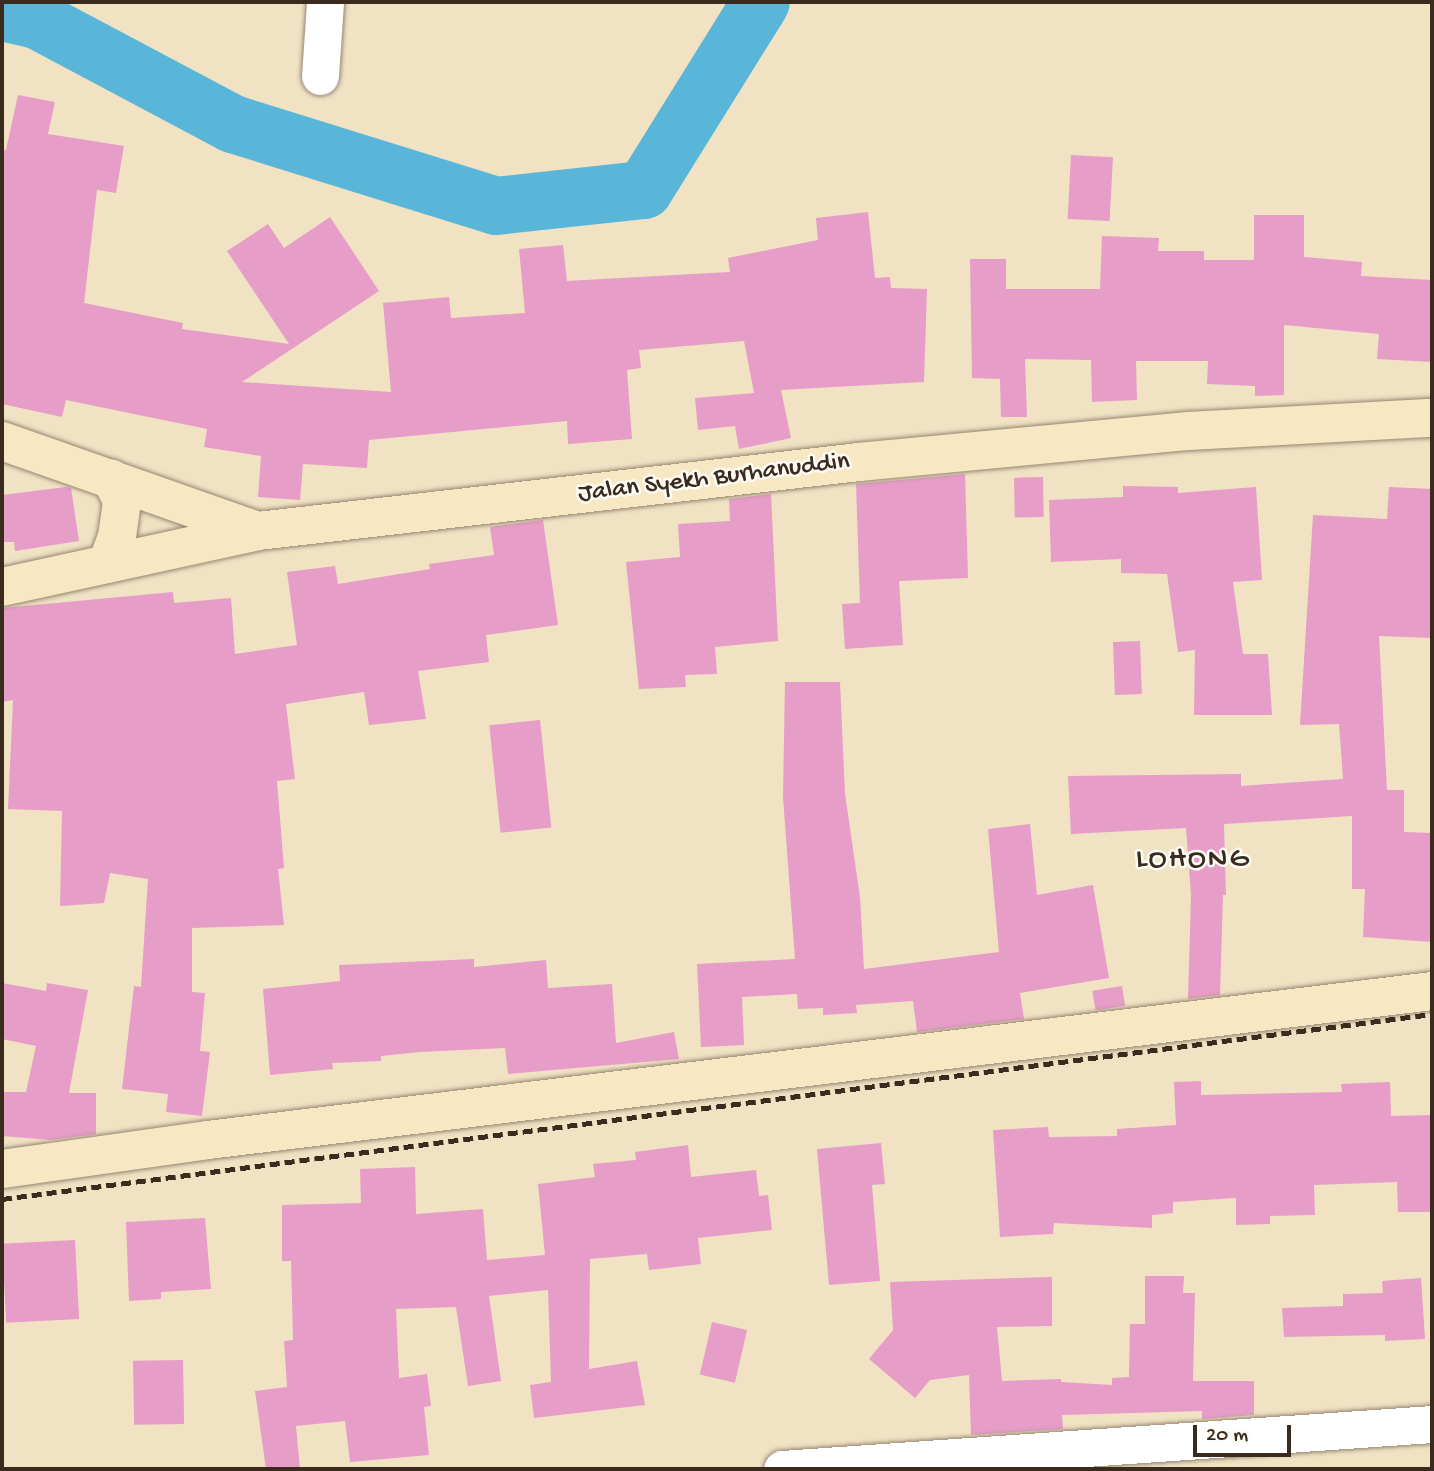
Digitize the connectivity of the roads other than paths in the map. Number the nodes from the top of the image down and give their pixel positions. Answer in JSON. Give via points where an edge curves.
{"nodes":[{"id":1,"x":326,"y":2,"type":"edge"},
{"id":2,"x":320,"y":76,"type":"dead end"},
{"id":3,"x":1432,"y":418,"type":"edge"},
{"id":4,"x":2,"y":440,"type":"edge"},
{"id":5,"x":111,"y":478,"type":"junction"},
{"id":6,"x":258,"y":531,"type":"junction"},
{"id":7,"x":107,"y":564,"type":"junction"},
{"id":8,"x":2,"y":587,"type":"edge"},
{"id":9,"x":1432,"y":991,"type":"edge"},
{"id":10,"x":2,"y":1169,"type":"edge"},
{"id":11,"x":1432,"y":1424,"type":"edge"},
{"id":12,"x":1045,"y":1461,"type":"edge"},
{"id":13,"x":782,"y":1469,"type":"edge"}],
"edges":[{"from":1,"to":2,"type":"street"},
{"from":3,"to":6,"type":"street","name":"Jalan Syekh Burhanuddin","via":[[1189,431],[873,461]]},
{"from":4,"to":5,"type":"street"},
{"from":5,"to":6,"type":"street"},
{"from":5,"to":7,"type":"street","via":[[122,501]]},
{"from":6,"to":7,"type":"street","name":"Jalan Syekh Burhanuddin"},
{"from":7,"to":8,"type":"street","name":"Jalan Syekh Burhanuddin"},
{"from":9,"to":10,"type":"street","via":[[222,1138]]},
{"from":11,"to":12,"type":"street"},
{"from":12,"to":13,"type":"street"}]}
